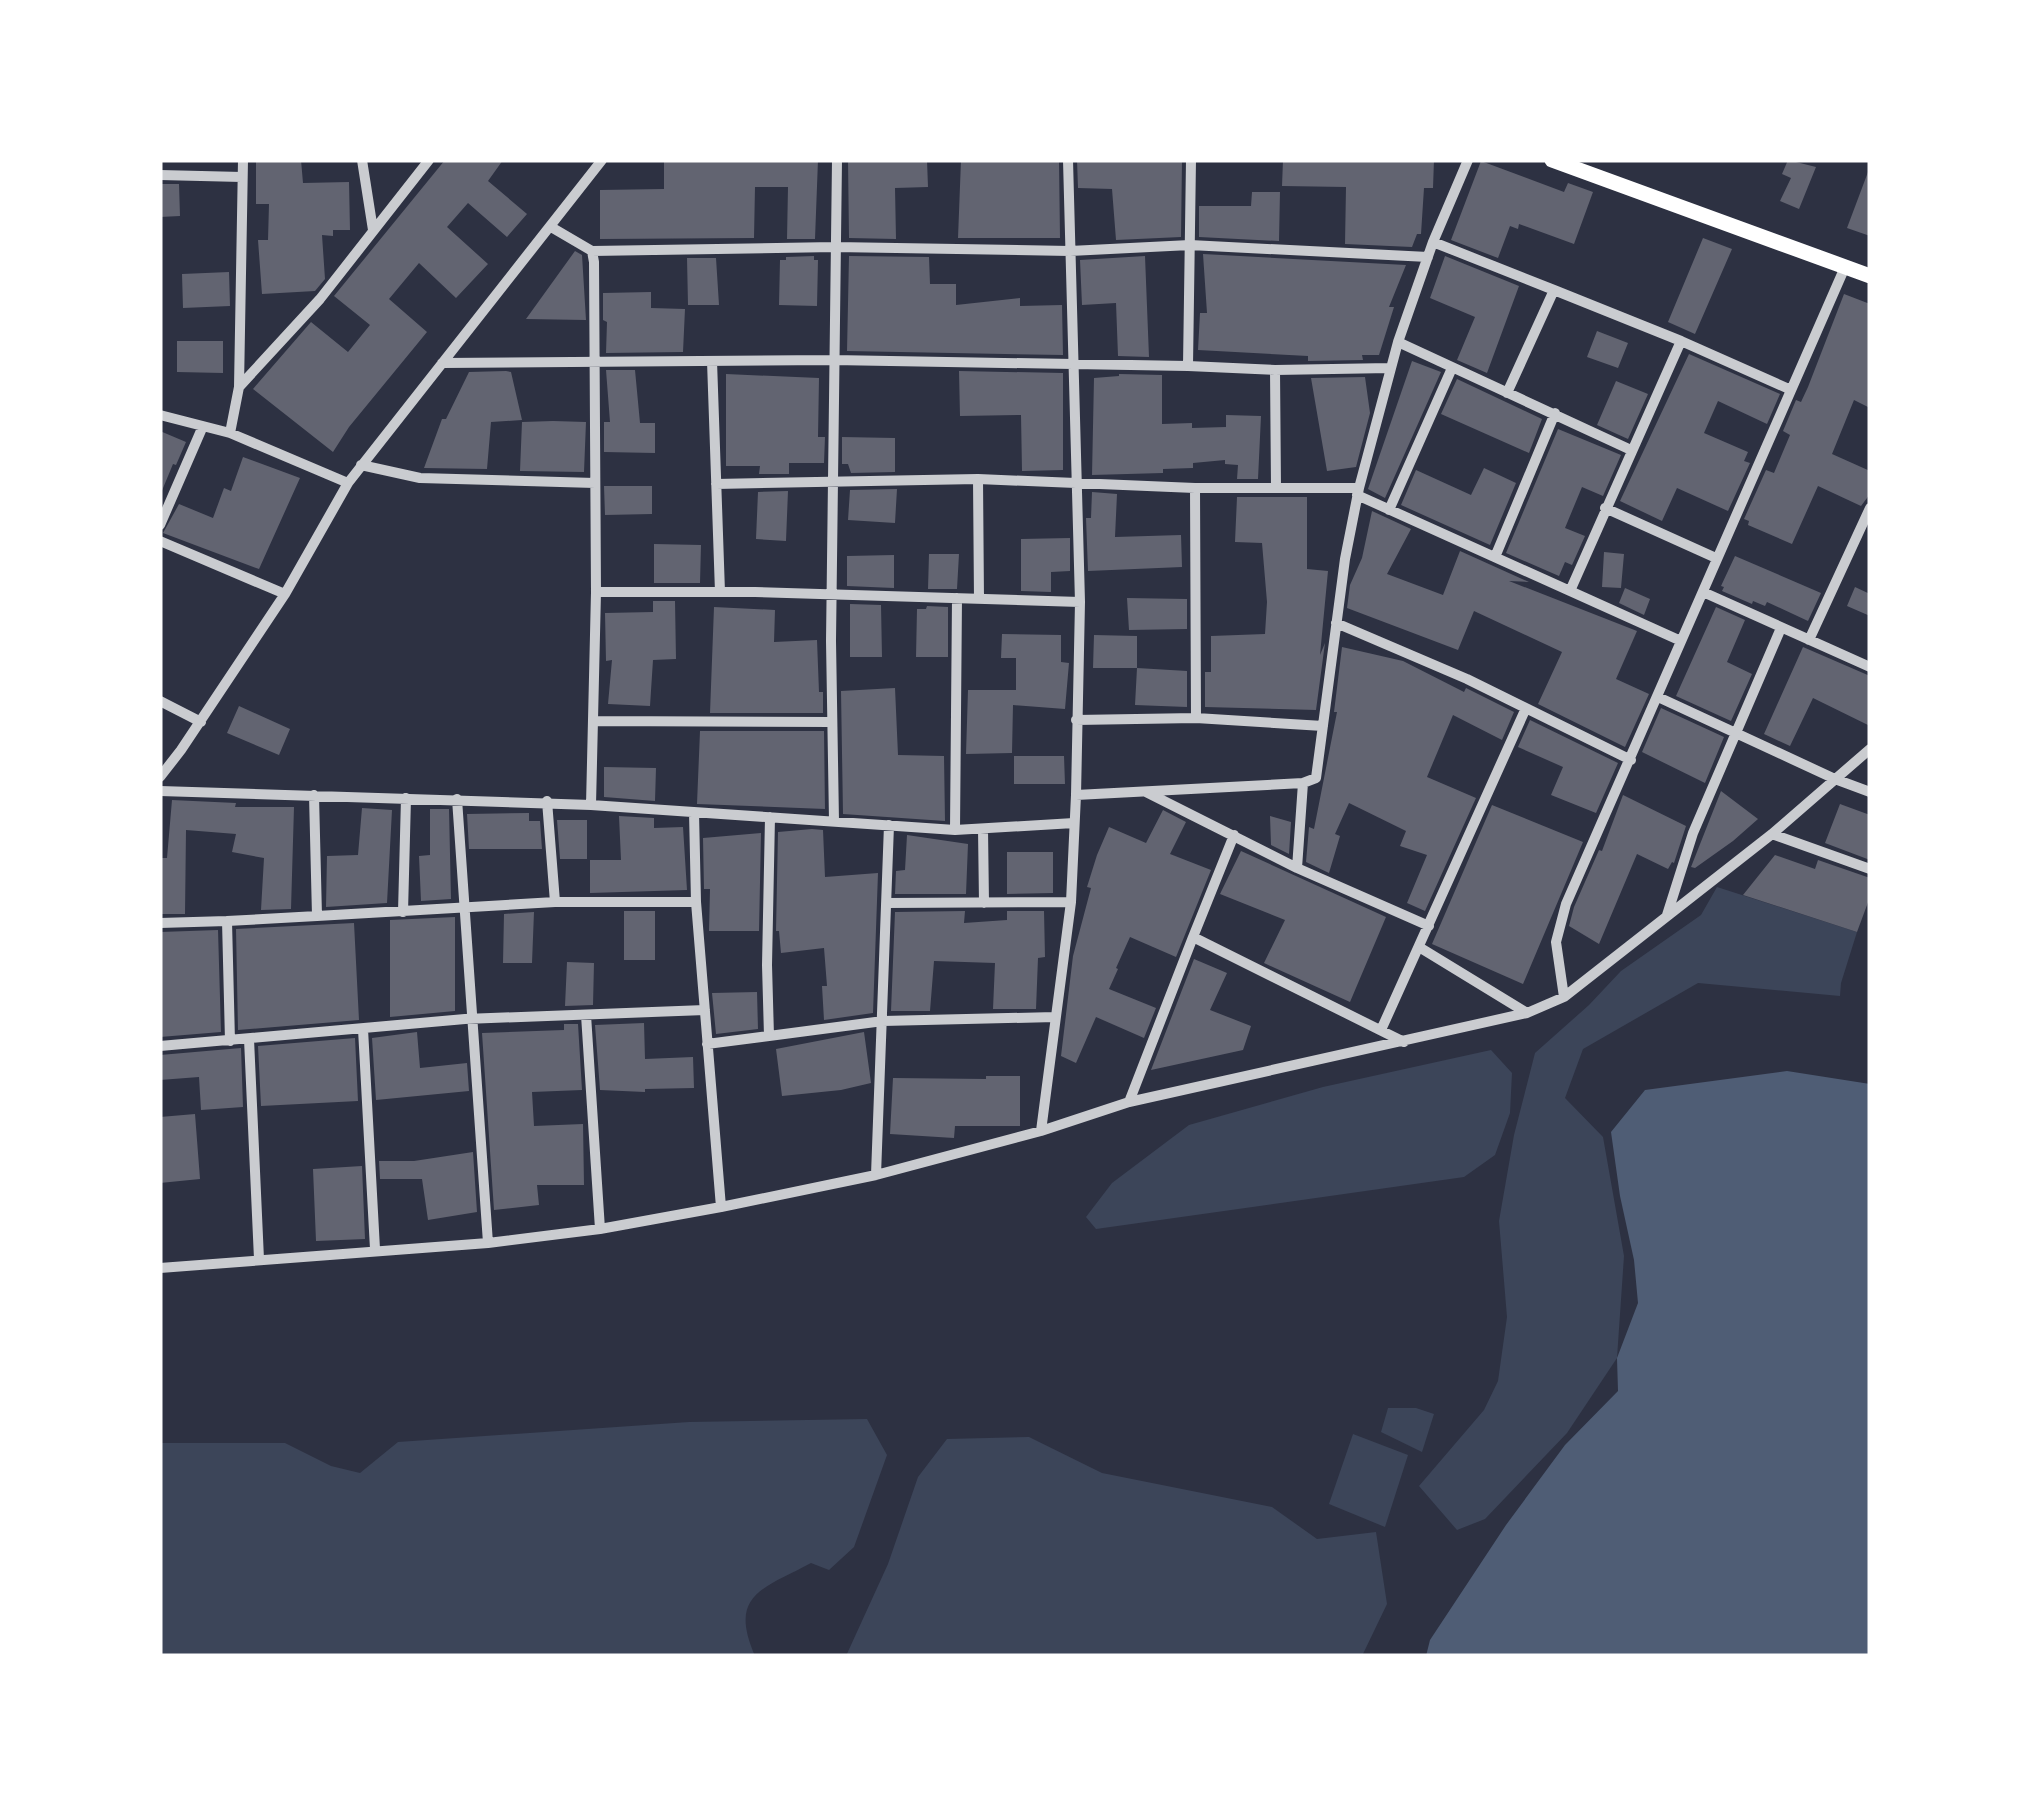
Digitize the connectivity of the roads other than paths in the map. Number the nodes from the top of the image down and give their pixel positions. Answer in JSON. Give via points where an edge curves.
{"nodes":[{"id":1,"x":243,"y":160,"type":"edge"},
{"id":2,"x":362,"y":160,"type":"edge"},
{"id":3,"x":429,"y":160,"type":"edge"},
{"id":4,"x":602,"y":160,"type":"edge"},
{"id":5,"x":837,"y":160,"type":"edge"},
{"id":6,"x":1068,"y":160,"type":"edge"},
{"id":7,"x":1191,"y":160,"type":"edge"},
{"id":8,"x":1468,"y":160,"type":"edge"},
{"id":9,"x":1552,"y":160,"type":"edge"},
{"id":10,"x":160,"y":175,"type":"edge"},
{"id":11,"x":242,"y":176,"type":"junction"},
{"id":12,"x":551,"y":227,"type":"junction"},
{"id":13,"x":374,"y":230,"type":"junction"},
{"id":14,"x":1434,"y":242,"type":"junction"},
{"id":15,"x":1190,"y":245,"type":"junction"},
{"id":16,"x":835,"y":247,"type":"junction"},
{"id":17,"x":592,"y":251,"type":"junction"},
{"id":18,"x":1070,"y":252,"type":"junction"},
{"id":19,"x":1428,"y":257,"type":"junction"},
{"id":20,"x":1845,"y":267,"type":"junction"},
{"id":21,"x":1870,"y":276,"type":"edge"},
{"id":22,"x":1554,"y":290,"type":"junction"},
{"id":23,"x":1398,"y":342,"type":"junction"},
{"id":24,"x":1680,"y":342,"type":"junction"},
{"id":25,"x":834,"y":360,"type":"junction"},
{"id":26,"x":594,"y":361,"type":"junction"},
{"id":27,"x":712,"y":361,"type":"junction"},
{"id":28,"x":1073,"y":362,"type":"junction"},
{"id":29,"x":442,"y":363,"type":"junction"},
{"id":30,"x":1188,"y":366,"type":"junction"},
{"id":31,"x":1390,"y":368,"type":"junction"},
{"id":32,"x":1452,"y":368,"type":"junction"},
{"id":33,"x":1276,"y":370,"type":"junction"},
{"id":34,"x":239,"y":387,"type":"junction"},
{"id":35,"x":1789,"y":390,"type":"junction"},
{"id":36,"x":1508,"y":392,"type":"junction"},
{"id":37,"x":1556,"y":414,"type":"junction"},
{"id":38,"x":160,"y":415,"type":"edge"},
{"id":39,"x":204,"y":426,"type":"junction"},
{"id":40,"x":230,"y":433,"type":"junction"},
{"id":41,"x":1631,"y":450,"type":"junction"},
{"id":42,"x":362,"y":465,"type":"junction"},
{"id":43,"x":978,"y":479,"type":"junction"},
{"id":44,"x":832,"y":480,"type":"junction"},
{"id":45,"x":1076,"y":481,"type":"junction"},
{"id":46,"x":596,"y":482,"type":"junction"},
{"id":47,"x":348,"y":483,"type":"junction"},
{"id":48,"x":716,"y":484,"type":"junction"},
{"id":49,"x":1194,"y":488,"type":"junction"},
{"id":50,"x":1276,"y":488,"type":"junction"},
{"id":51,"x":1358,"y":492,"type":"junction"},
{"id":52,"x":1604,"y":508,"type":"junction"},
{"id":53,"x":1389,"y":510,"type":"junction"},
{"id":54,"x":1868,"y":516,"type":"edge"},
{"id":55,"x":160,"y":525,"type":"edge"},
{"id":56,"x":160,"y":542,"type":"edge"},
{"id":57,"x":1495,"y":557,"type":"junction"},
{"id":58,"x":1716,"y":558,"type":"junction"},
{"id":59,"x":1570,"y":591,"type":"junction"},
{"id":60,"x":596,"y":592,"type":"junction"},
{"id":61,"x":720,"y":592,"type":"junction"},
{"id":62,"x":1703,"y":592,"type":"junction"},
{"id":63,"x":285,"y":594,"type":"junction"},
{"id":64,"x":832,"y":594,"type":"junction"},
{"id":65,"x":957,"y":598,"type":"junction"},
{"id":66,"x":979,"y":599,"type":"junction"},
{"id":67,"x":1080,"y":602,"type":"junction"},
{"id":68,"x":1336,"y":623,"type":"junction"},
{"id":69,"x":1782,"y":628,"type":"junction"},
{"id":70,"x":1810,"y":640,"type":"junction"},
{"id":71,"x":1681,"y":641,"type":"junction"},
{"id":72,"x":1870,"y":667,"type":"edge"},
{"id":73,"x":1658,"y":697,"type":"junction"},
{"id":74,"x":160,"y":701,"type":"edge"},
{"id":75,"x":1526,"y":708,"type":"junction"},
{"id":76,"x":1196,"y":718,"type":"junction"},
{"id":77,"x":594,"y":720,"type":"junction"},
{"id":78,"x":1076,"y":720,"type":"junction"},
{"id":79,"x":200,"y":722,"type":"junction"},
{"id":80,"x":832,"y":722,"type":"junction"},
{"id":81,"x":1323,"y":726,"type":"junction"},
{"id":82,"x":1736,"y":734,"type":"junction"},
{"id":83,"x":1870,"y":748,"type":"edge"},
{"id":84,"x":1631,"y":760,"type":"junction"},
{"id":85,"x":160,"y":777,"type":"edge"},
{"id":86,"x":1835,"y":779,"type":"junction"},
{"id":87,"x":1303,"y":783,"type":"junction"},
{"id":88,"x":160,"y":791,"type":"edge"},
{"id":89,"x":1145,"y":792,"type":"junction"},
{"id":90,"x":1870,"y":792,"type":"edge"},
{"id":91,"x":314,"y":795,"type":"junction"},
{"id":92,"x":1076,"y":796,"type":"junction"},
{"id":93,"x":406,"y":798,"type":"junction"},
{"id":94,"x":457,"y":799,"type":"junction"},
{"id":95,"x":546,"y":801,"type":"junction"},
{"id":96,"x":591,"y":805,"type":"junction"},
{"id":97,"x":694,"y":812,"type":"junction"},
{"id":98,"x":770,"y":817,"type":"junction"},
{"id":99,"x":834,"y":821,"type":"junction"},
{"id":100,"x":1074,"y":823,"type":"junction"},
{"id":101,"x":889,"y":825,"type":"junction"},
{"id":102,"x":982,"y":828,"type":"junction"},
{"id":103,"x":955,"y":830,"type":"junction"},
{"id":104,"x":1772,"y":834,"type":"junction"},
{"id":105,"x":1234,"y":835,"type":"junction"},
{"id":106,"x":1297,"y":868,"type":"junction"},
{"id":107,"x":1870,"y":869,"type":"edge"},
{"id":108,"x":555,"y":902,"type":"junction"},
{"id":109,"x":696,"y":902,"type":"junction"},
{"id":110,"x":1071,"y":902,"type":"junction"},
{"id":111,"x":886,"y":903,"type":"junction"},
{"id":112,"x":984,"y":903,"type":"junction"},
{"id":113,"x":465,"y":909,"type":"junction"},
{"id":114,"x":403,"y":912,"type":"junction"},
{"id":115,"x":316,"y":916,"type":"junction"},
{"id":116,"x":1667,"y":916,"type":"junction"},
{"id":117,"x":228,"y":922,"type":"junction"},
{"id":118,"x":160,"y":923,"type":"edge"},
{"id":119,"x":1429,"y":926,"type":"junction"},
{"id":120,"x":1193,"y":937,"type":"junction"},
{"id":121,"x":1420,"y":947,"type":"junction"},
{"id":122,"x":1564,"y":997,"type":"junction"},
{"id":123,"x":705,"y":1010,"type":"junction"},
{"id":124,"x":1527,"y":1013,"type":"junction"},
{"id":125,"x":586,"y":1015,"type":"junction"},
{"id":126,"x":1055,"y":1016,"type":"junction"},
{"id":127,"x":472,"y":1019,"type":"junction"},
{"id":128,"x":883,"y":1021,"type":"junction"},
{"id":129,"x":363,"y":1029,"type":"junction"},
{"id":130,"x":1381,"y":1030,"type":"junction"},
{"id":131,"x":769,"y":1036,"type":"junction"},
{"id":132,"x":249,"y":1039,"type":"junction"},
{"id":133,"x":230,"y":1041,"type":"junction"},
{"id":134,"x":1404,"y":1042,"type":"junction"},
{"id":135,"x":708,"y":1044,"type":"junction"},
{"id":136,"x":160,"y":1046,"type":"edge"},
{"id":137,"x":1129,"y":1102,"type":"junction"},
{"id":138,"x":1041,"y":1130,"type":"junction"},
{"id":139,"x":876,"y":1174,"type":"junction"},
{"id":140,"x":721,"y":1208,"type":"junction"},
{"id":141,"x":600,"y":1228,"type":"junction"},
{"id":142,"x":488,"y":1242,"type":"junction"},
{"id":143,"x":376,"y":1249,"type":"junction"},
{"id":144,"x":258,"y":1259,"type":"junction"},
{"id":145,"x":160,"y":1268,"type":"edge"}],
"edges":[{"from":1,"to":11,"type":"street"},
{"from":2,"to":13,"type":"street"},
{"from":3,"to":13,"type":"street"},
{"from":4,"to":12,"type":"street"},
{"from":5,"to":16,"type":"street"},
{"from":6,"to":18,"type":"street"},
{"from":7,"to":15,"type":"street"},
{"from":8,"to":14,"type":"street"},
{"from":9,"to":20,"type":"main road"},
{"from":10,"to":11,"type":"street"},
{"from":11,"to":34,"type":"street"},
{"from":12,"to":17,"type":"street"},
{"from":12,"to":29,"type":"street"},
{"from":13,"to":34,"type":"street"},
{"from":14,"to":19,"type":"street"},
{"from":14,"to":22,"type":"street"},
{"from":15,"to":18,"type":"street"},
{"from":15,"to":19,"type":"street"},
{"from":15,"to":30,"type":"street"},
{"from":16,"to":17,"type":"street"},
{"from":16,"to":18,"type":"street"},
{"from":16,"to":25,"type":"street"},
{"from":17,"to":26,"type":"street"},
{"from":18,"to":28,"type":"street"},
{"from":19,"to":23,"type":"street"},
{"from":20,"to":21,"type":"main road"},
{"from":20,"to":35,"type":"street"},
{"from":22,"to":24,"type":"street"},
{"from":22,"to":36,"type":"street"},
{"from":23,"to":31,"type":"street"},
{"from":23,"to":32,"type":"street"},
{"from":24,"to":35,"type":"street"},
{"from":24,"to":41,"type":"street"},
{"from":25,"to":27,"type":"street"},
{"from":25,"to":28,"type":"street"},
{"from":25,"to":44,"type":"street"},
{"from":26,"to":27,"type":"street"},
{"from":26,"to":29,"type":"street"},
{"from":26,"to":46,"type":"street"},
{"from":27,"to":48,"type":"street"},
{"from":28,"to":30,"type":"street"},
{"from":28,"to":45,"type":"street"},
{"from":29,"to":42,"type":"street"},
{"from":30,"to":33,"type":"street"},
{"from":31,"to":33,"type":"street"},
{"from":31,"to":51,"type":"street"},
{"from":32,"to":36,"type":"street"},
{"from":32,"to":53,"type":"street"},
{"from":33,"to":50,"type":"street"},
{"from":34,"to":40,"type":"street"},
{"from":35,"to":58,"type":"street"},
{"from":36,"to":37,"type":"street"},
{"from":37,"to":41,"type":"street"},
{"from":37,"to":57,"type":"street"},
{"from":38,"to":39,"type":"street"},
{"from":39,"to":40,"type":"street"},
{"from":39,"to":55,"type":"street"},
{"from":40,"to":47,"type":"street"},
{"from":41,"to":52,"type":"street"},
{"from":42,"to":46,"type":"street","via":[[420,478]]},
{"from":42,"to":47,"type":"street"},
{"from":43,"to":44,"type":"street"},
{"from":43,"to":45,"type":"street"},
{"from":43,"to":66,"type":"street"},
{"from":44,"to":48,"type":"street"},
{"from":44,"to":64,"type":"street"},
{"from":45,"to":49,"type":"street"},
{"from":45,"to":67,"type":"street"},
{"from":46,"to":60,"type":"street"},
{"from":47,"to":63,"type":"street"},
{"from":48,"to":61,"type":"street"},
{"from":49,"to":50,"type":"street"},
{"from":49,"to":76,"type":"street"},
{"from":50,"to":51,"type":"street"},
{"from":51,"to":53,"type":"street"},
{"from":51,"to":68,"type":"street"},
{"from":52,"to":58,"type":"street"},
{"from":52,"to":59,"type":"street"},
{"from":53,"to":57,"type":"street"},
{"from":54,"to":70,"type":"street"},
{"from":56,"to":63,"type":"street"},
{"from":57,"to":59,"type":"street"},
{"from":58,"to":62,"type":"street"},
{"from":59,"to":71,"type":"street"},
{"from":60,"to":61,"type":"street"},
{"from":60,"to":77,"type":"street"},
{"from":61,"to":64,"type":"street"},
{"from":62,"to":69,"type":"street"},
{"from":62,"to":71,"type":"street"},
{"from":63,"to":79,"type":"street"},
{"from":64,"to":65,"type":"street"},
{"from":64,"to":80,"type":"street"},
{"from":65,"to":66,"type":"street"},
{"from":65,"to":103,"type":"street"},
{"from":66,"to":67,"type":"street"},
{"from":67,"to":78,"type":"street"},
{"from":68,"to":75,"type":"street"},
{"from":68,"to":81,"type":"street"},
{"from":69,"to":70,"type":"street"},
{"from":69,"to":82,"type":"street"},
{"from":70,"to":72,"type":"street"},
{"from":71,"to":73,"type":"street"},
{"from":73,"to":82,"type":"street"},
{"from":73,"to":84,"type":"street"},
{"from":74,"to":79,"type":"street"},
{"from":75,"to":84,"type":"street"},
{"from":75,"to":119,"type":"street"},
{"from":76,"to":78,"type":"street"},
{"from":76,"to":81,"type":"street"},
{"from":77,"to":80,"type":"street"},
{"from":77,"to":96,"type":"street"},
{"from":78,"to":92,"type":"street"},
{"from":79,"to":85,"type":"street"},
{"from":80,"to":99,"type":"street"},
{"from":81,"to":87,"type":"street","via":[[1319,772],[1314,782]]},
{"from":82,"to":86,"type":"street"},
{"from":82,"to":116,"type":"street","via":[[1692,834]]},
{"from":83,"to":86,"type":"street"},
{"from":84,"to":122,"type":"street","via":[[1559,925],[1556,958]]},
{"from":86,"to":90,"type":"street"},
{"from":86,"to":104,"type":"street"},
{"from":87,"to":89,"type":"street"},
{"from":87,"to":106,"type":"street"},
{"from":88,"to":91,"type":"street"},
{"from":89,"to":92,"type":"street"},
{"from":89,"to":105,"type":"street"},
{"from":91,"to":93,"type":"street"},
{"from":91,"to":115,"type":"street"},
{"from":92,"to":100,"type":"street"},
{"from":93,"to":94,"type":"street"},
{"from":93,"to":114,"type":"street"},
{"from":94,"to":95,"type":"street"},
{"from":94,"to":113,"type":"street"},
{"from":95,"to":96,"type":"street"},
{"from":95,"to":108,"type":"street"},
{"from":96,"to":97,"type":"street"},
{"from":97,"to":98,"type":"street"},
{"from":97,"to":109,"type":"street"},
{"from":98,"to":99,"type":"street"},
{"from":98,"to":131,"type":"street"},
{"from":99,"to":101,"type":"street"},
{"from":100,"to":102,"type":"street"},
{"from":100,"to":110,"type":"street"},
{"from":101,"to":103,"type":"street"},
{"from":101,"to":111,"type":"street"},
{"from":102,"to":103,"type":"street"},
{"from":102,"to":112,"type":"street"},
{"from":104,"to":107,"type":"street"},
{"from":104,"to":116,"type":"street"},
{"from":105,"to":106,"type":"street"},
{"from":105,"to":120,"type":"street"},
{"from":106,"to":119,"type":"street"},
{"from":108,"to":109,"type":"street"},
{"from":108,"to":113,"type":"street"},
{"from":109,"to":123,"type":"street"},
{"from":110,"to":112,"type":"street"},
{"from":110,"to":126,"type":"street"},
{"from":111,"to":112,"type":"street"},
{"from":111,"to":128,"type":"street"},
{"from":113,"to":114,"type":"street"},
{"from":113,"to":127,"type":"street"},
{"from":114,"to":115,"type":"street"},
{"from":115,"to":117,"type":"street"},
{"from":116,"to":122,"type":"street"},
{"from":117,"to":118,"type":"street"},
{"from":117,"to":133,"type":"street"},
{"from":119,"to":121,"type":"street"},
{"from":120,"to":130,"type":"street"},
{"from":120,"to":137,"type":"street"},
{"from":121,"to":124,"type":"street"},
{"from":121,"to":130,"type":"street"},
{"from":122,"to":124,"type":"street"},
{"from":123,"to":125,"type":"street"},
{"from":123,"to":135,"type":"street"},
{"from":124,"to":134,"type":"street"},
{"from":125,"to":127,"type":"street"},
{"from":125,"to":141,"type":"street"},
{"from":126,"to":128,"type":"street"},
{"from":126,"to":138,"type":"street"},
{"from":127,"to":129,"type":"street"},
{"from":127,"to":142,"type":"street"},
{"from":128,"to":131,"type":"street"},
{"from":128,"to":139,"type":"street"},
{"from":129,"to":132,"type":"street"},
{"from":129,"to":143,"type":"street"},
{"from":130,"to":134,"type":"street"},
{"from":131,"to":135,"type":"street"},
{"from":132,"to":133,"type":"street"},
{"from":132,"to":144,"type":"street"},
{"from":133,"to":136,"type":"street"},
{"from":134,"to":137,"type":"street"},
{"from":135,"to":140,"type":"street"},
{"from":137,"to":138,"type":"street"},
{"from":138,"to":139,"type":"street"},
{"from":139,"to":140,"type":"street"},
{"from":140,"to":141,"type":"street"},
{"from":141,"to":142,"type":"street"},
{"from":142,"to":143,"type":"street"},
{"from":143,"to":144,"type":"street"},
{"from":144,"to":145,"type":"street"}]}
